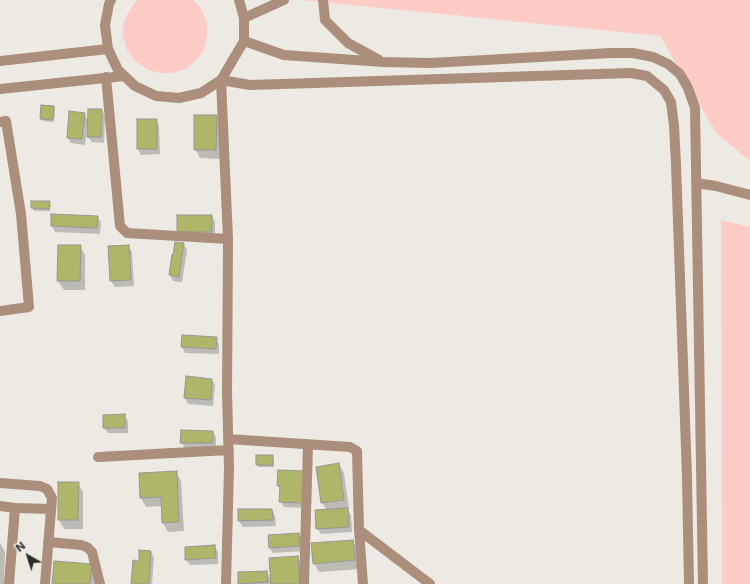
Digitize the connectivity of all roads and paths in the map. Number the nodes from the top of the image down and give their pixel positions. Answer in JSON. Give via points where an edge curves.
{"nodes":[{"id":1,"x":111,"y":0,"type":"edge"},
{"id":2,"x":239,"y":0,"type":"edge"},
{"id":3,"x":284,"y":0,"type":"edge"},
{"id":4,"x":323,"y":0,"type":"edge"},
{"id":5,"x":244,"y":18,"type":"junction"},
{"id":6,"x":244,"y":41,"type":"junction"},
{"id":7,"x":108,"y":49,"type":"junction"},
{"id":8,"x":0,"y":61,"type":"edge"},
{"id":9,"x":383,"y":62,"type":"junction"},
{"id":10,"x":124,"y":76,"type":"junction"},
{"id":11,"x":106,"y":77,"type":"junction"},
{"id":12,"x":221,"y":80,"type":"junction"},
{"id":13,"x":0,"y":89,"type":"edge"},
{"id":14,"x":0,"y":122,"type":"edge"},
{"id":15,"x":696,"y":183,"type":"junction"},
{"id":16,"x":750,"y":195,"type":"edge"},
{"id":17,"x":228,"y":239,"type":"junction"},
{"id":18,"x":0,"y":311,"type":"edge"},
{"id":19,"x":228,"y":439,"type":"junction"},
{"id":20,"x":308,"y":444,"type":"junction"},
{"id":21,"x":229,"y":450,"type":"junction"},
{"id":22,"x":98,"y":457,"type":"dead end"},
{"id":23,"x":0,"y":483,"type":"edge"},
{"id":24,"x":0,"y":506,"type":"edge"},
{"id":25,"x":16,"y":508,"type":"junction"},
{"id":26,"x":51,"y":509,"type":"junction"},
{"id":27,"x":359,"y":530,"type":"junction"},
{"id":28,"x":48,"y":542,"type":"junction"},
{"id":29,"x":9,"y":584,"type":"edge"},
{"id":30,"x":44,"y":584,"type":"edge"},
{"id":31,"x":100,"y":584,"type":"edge"},
{"id":32,"x":226,"y":584,"type":"edge"},
{"id":33,"x":304,"y":584,"type":"edge"},
{"id":34,"x":363,"y":584,"type":"edge"},
{"id":35,"x":430,"y":584,"type":"edge"},
{"id":36,"x":689,"y":584,"type":"edge"},
{"id":37,"x":703,"y":584,"type":"edge"}],
"edges":[{"from":1,"to":7,"type":"street","via":[[105,25]]},
{"from":2,"to":5,"type":"street"},
{"from":3,"to":5,"type":"street"},
{"from":4,"to":9,"type":"street","via":[[325,20],[348,43]]},
{"from":5,"to":6,"type":"street"},
{"from":6,"to":9,"type":"street","via":[[284,55]]},
{"from":6,"to":12,"type":"street"},
{"from":7,"to":8,"type":"street"},
{"from":7,"to":10,"type":"street","via":[[118,70]]},
{"from":9,"to":15,"type":"street","via":[[431,63],[611,53],[653,57],[668,64],[680,74],[693,101]]},
{"from":10,"to":11,"type":"street"},
{"from":10,"to":12,"type":"street","via":[[135,86],[156,96],[179,98],[201,93]]},
{"from":11,"to":13,"type":"street"},
{"from":11,"to":17,"type":"street","via":[[120,226],[127,233]]},
{"from":12,"to":17,"type":"street"},
{"from":12,"to":36,"type":"street","via":[[250,85],[631,73],[647,76],[664,90],[671,102],[676,164]]},
{"from":14,"to":18,"type":"street","via":[[6,121],[21,214],[29,307]]},
{"from":15,"to":16,"type":"street"},
{"from":15,"to":37,"type":"street"},
{"from":17,"to":19,"type":"street"},
{"from":19,"to":20,"type":"street"},
{"from":19,"to":21,"type":"street"},
{"from":20,"to":27,"type":"street","via":[[350,447],[357,451]]},
{"from":20,"to":33,"type":"street"},
{"from":21,"to":22,"type":"street"},
{"from":21,"to":32,"type":"street"},
{"from":23,"to":26,"type":"street","via":[[40,486],[47,489],[52,498]]},
{"from":24,"to":25,"type":"street"},
{"from":25,"to":26,"type":"street"},
{"from":25,"to":29,"type":"street"},
{"from":26,"to":28,"type":"street"},
{"from":27,"to":34,"type":"street"},
{"from":27,"to":35,"type":"street"},
{"from":28,"to":30,"type":"street"},
{"from":28,"to":31,"type":"street","via":[[87,547],[92,552]]}]}
